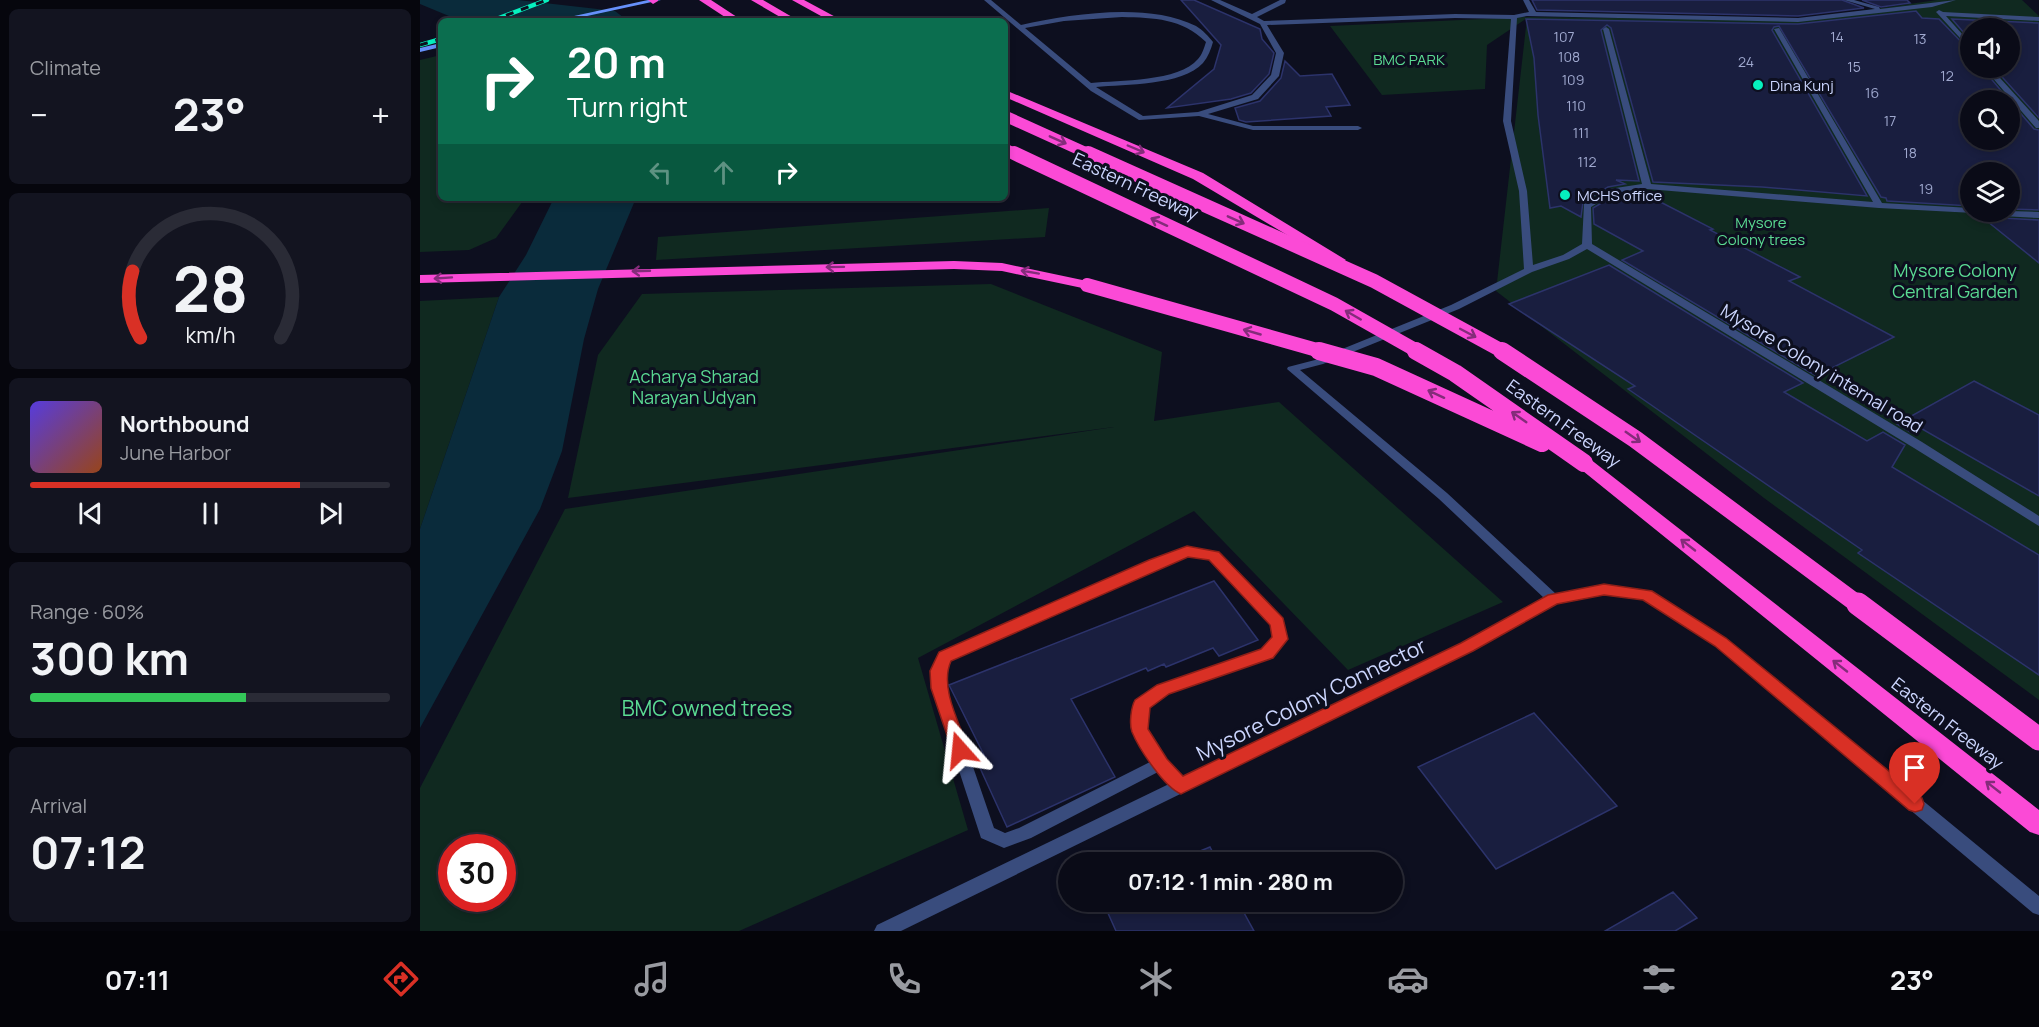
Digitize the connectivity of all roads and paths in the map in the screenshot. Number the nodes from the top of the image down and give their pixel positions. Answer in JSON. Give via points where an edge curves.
{"nodes":[{"id":1,"x":655,"y":0,"type":"edge"},
{"id":2,"x":704,"y":0,"type":"edge"},
{"id":3,"x":756,"y":0,"type":"edge"},
{"id":4,"x":797,"y":0,"type":"edge"},
{"id":5,"x":987,"y":0,"type":"edge"},
{"id":6,"x":1214,"y":0,"type":"edge"},
{"id":7,"x":1283,"y":0,"type":"edge"},
{"id":8,"x":1527,"y":0,"type":"edge"},
{"id":9,"x":1847,"y":0,"type":"edge"},
{"id":10,"x":1953,"y":0,"type":"edge"},
{"id":11,"x":1932,"y":5,"type":"junction"},
{"id":12,"x":1885,"y":10,"type":"junction"},
{"id":13,"x":1941,"y":14,"type":"junction"},
{"id":14,"x":1534,"y":15,"type":"junction"},
{"id":15,"x":1251,"y":17,"type":"junction"},
{"id":16,"x":1514,"y":17,"type":"junction"},
{"id":17,"x":568,"y":18,"type":"edge"},
{"id":18,"x":733,"y":18,"type":"edge"},
{"id":19,"x":789,"y":18,"type":"edge"},
{"id":20,"x":832,"y":18,"type":"edge"},
{"id":21,"x":2039,"y":19,"type":"edge"},
{"id":22,"x":1263,"y":23,"type":"junction"},
{"id":23,"x":1019,"y":27,"type":"junction"},
{"id":24,"x":1606,"y":29,"type":"dead end"},
{"id":25,"x":1777,"y":29,"type":"dead end"},
{"id":26,"x":1960,"y":36,"type":"edge"},
{"id":27,"x":438,"y":46,"type":"edge"},
{"id":28,"x":420,"y":50,"type":"edge"},
{"id":29,"x":1997,"y":78,"type":"edge"},
{"id":30,"x":1089,"y":85,"type":"junction"},
{"id":31,"x":1008,"y":94,"type":"edge"},
{"id":32,"x":1199,"y":114,"type":"junction"},
{"id":33,"x":1008,"y":117,"type":"edge"},
{"id":34,"x":2039,"y":126,"type":"edge"},
{"id":35,"x":1358,"y":128,"type":"dead end"},
{"id":36,"x":1008,"y":150,"type":"edge"},
{"id":37,"x":1647,"y":186,"type":"junction"},
{"id":38,"x":1879,"y":205,"type":"junction"},
{"id":39,"x":1960,"y":210,"type":"edge"},
{"id":40,"x":2020,"y":214,"type":"edge"},
{"id":41,"x":2039,"y":215,"type":"edge"},
{"id":42,"x":1587,"y":245,"type":"junction"},
{"id":43,"x":1528,"y":270,"type":"junction"},
{"id":44,"x":420,"y":279,"type":"edge"},
{"id":45,"x":1374,"y":282,"type":"junction"},
{"id":46,"x":1584,"y":463,"type":"junction"},
{"id":47,"x":2039,"y":522,"type":"edge"},
{"id":48,"x":1553,"y":599,"type":"junction"},
{"id":49,"x":2039,"y":739,"type":"edge"},
{"id":50,"x":1160,"y":764,"type":"junction"},
{"id":51,"x":1181,"y":786,"type":"junction"},
{"id":52,"x":2039,"y":824,"type":"edge"},
{"id":53,"x":2039,"y":907,"type":"edge"},
{"id":54,"x":883,"y":931,"type":"edge"}],
"edges":[{"from":1,"to":17,"type":"main road"},
{"from":2,"to":18,"type":"highway"},
{"from":3,"to":19,"type":"highway"},
{"from":4,"to":20,"type":"highway"},
{"from":5,"to":23,"type":"street"},
{"from":6,"to":15,"type":"street"},
{"from":7,"to":15,"type":"street"},
{"from":8,"to":14,"type":"street"},
{"from":9,"to":12,"type":"street"},
{"from":10,"to":11,"type":"street"},
{"from":11,"to":12,"type":"street"},
{"from":11,"to":13,"type":"street"},
{"from":12,"to":14,"type":"street","via":[[1798,20]]},
{"from":13,"to":21,"type":"street"},
{"from":13,"to":26,"type":"street"},
{"from":14,"to":16,"type":"street"},
{"from":15,"to":22,"type":"street"},
{"from":16,"to":22,"type":"street"},
{"from":16,"to":43,"type":"street","via":[[1507,121],[1523,191]]},
{"from":22,"to":32,"type":"street","via":[[1280,53],[1275,76],[1255,97]]},
{"from":23,"to":30,"type":"street"},
{"from":23,"to":30,"type":"street","via":[[1088,12],[1153,12],[1193,25],[1210,42],[1207,53],[1190,70]]},
{"from":24,"to":37,"type":"street"},
{"from":25,"to":38,"type":"street"},
{"from":27,"to":28,"type":"main road"},
{"from":29,"to":34,"type":"street"},
{"from":30,"to":32,"type":"street","via":[[1142,118]]},
{"from":31,"to":45,"type":"highway","one_way":true,"bridge":true,"via":[[1198,176]]},
{"from":32,"to":35,"type":"street","via":[[1253,128]]},
{"from":33,"to":45,"type":"highway","name":"Eastern Freeway","one_way":true,"bridge":true},
{"from":46,"to":36,"type":"highway","name":"Eastern Freeway","one_way":true,"bridge":true,"via":[[1455,373],[1334,304]]},
{"from":37,"to":38,"type":"street"},
{"from":37,"to":42,"type":"street","via":[[1612,191],[1587,206]]},
{"from":38,"to":39,"type":"street"},
{"from":40,"to":41,"type":"street"},
{"from":42,"to":43,"type":"street"},
{"from":42,"to":47,"type":"street","name":"Mysore Colony internal road"},
{"from":43,"to":48,"type":"street","via":[[1455,307],[1319,362],[1292,369],[1443,496]]},
{"from":46,"to":44,"type":"highway","one_way":true,"bridge":true,"via":[[1376,367],[1087,285],[1002,267],[700,270]]},
{"from":45,"to":49,"type":"highway","name":"Eastern Freeway","one_way":true,"bridge":true,"via":[[1499,349],[1635,438]]},
{"from":52,"to":46,"type":"highway","name":"Eastern Freeway","one_way":true},
{"from":48,"to":51,"type":"street","name":"Mysore Colony Connector","via":[[1467,647]]},
{"from":48,"to":53,"type":"street","name":"Mysore Colony Connector","via":[[1604,589],[1647,595],[1720,642]]},
{"from":50,"to":50,"type":"street","via":[[1139,729],[1141,704],[1163,689],[1267,653],[1280,639],[1277,622],[1214,556],[1187,551],[1154,563],[945,657],[939,671],[939,688],[987,833],[1004,841],[1025,833]]},
{"from":50,"to":51,"type":"street"},
{"from":51,"to":54,"type":"street","name":"Mysore Colony Connector"}]}
